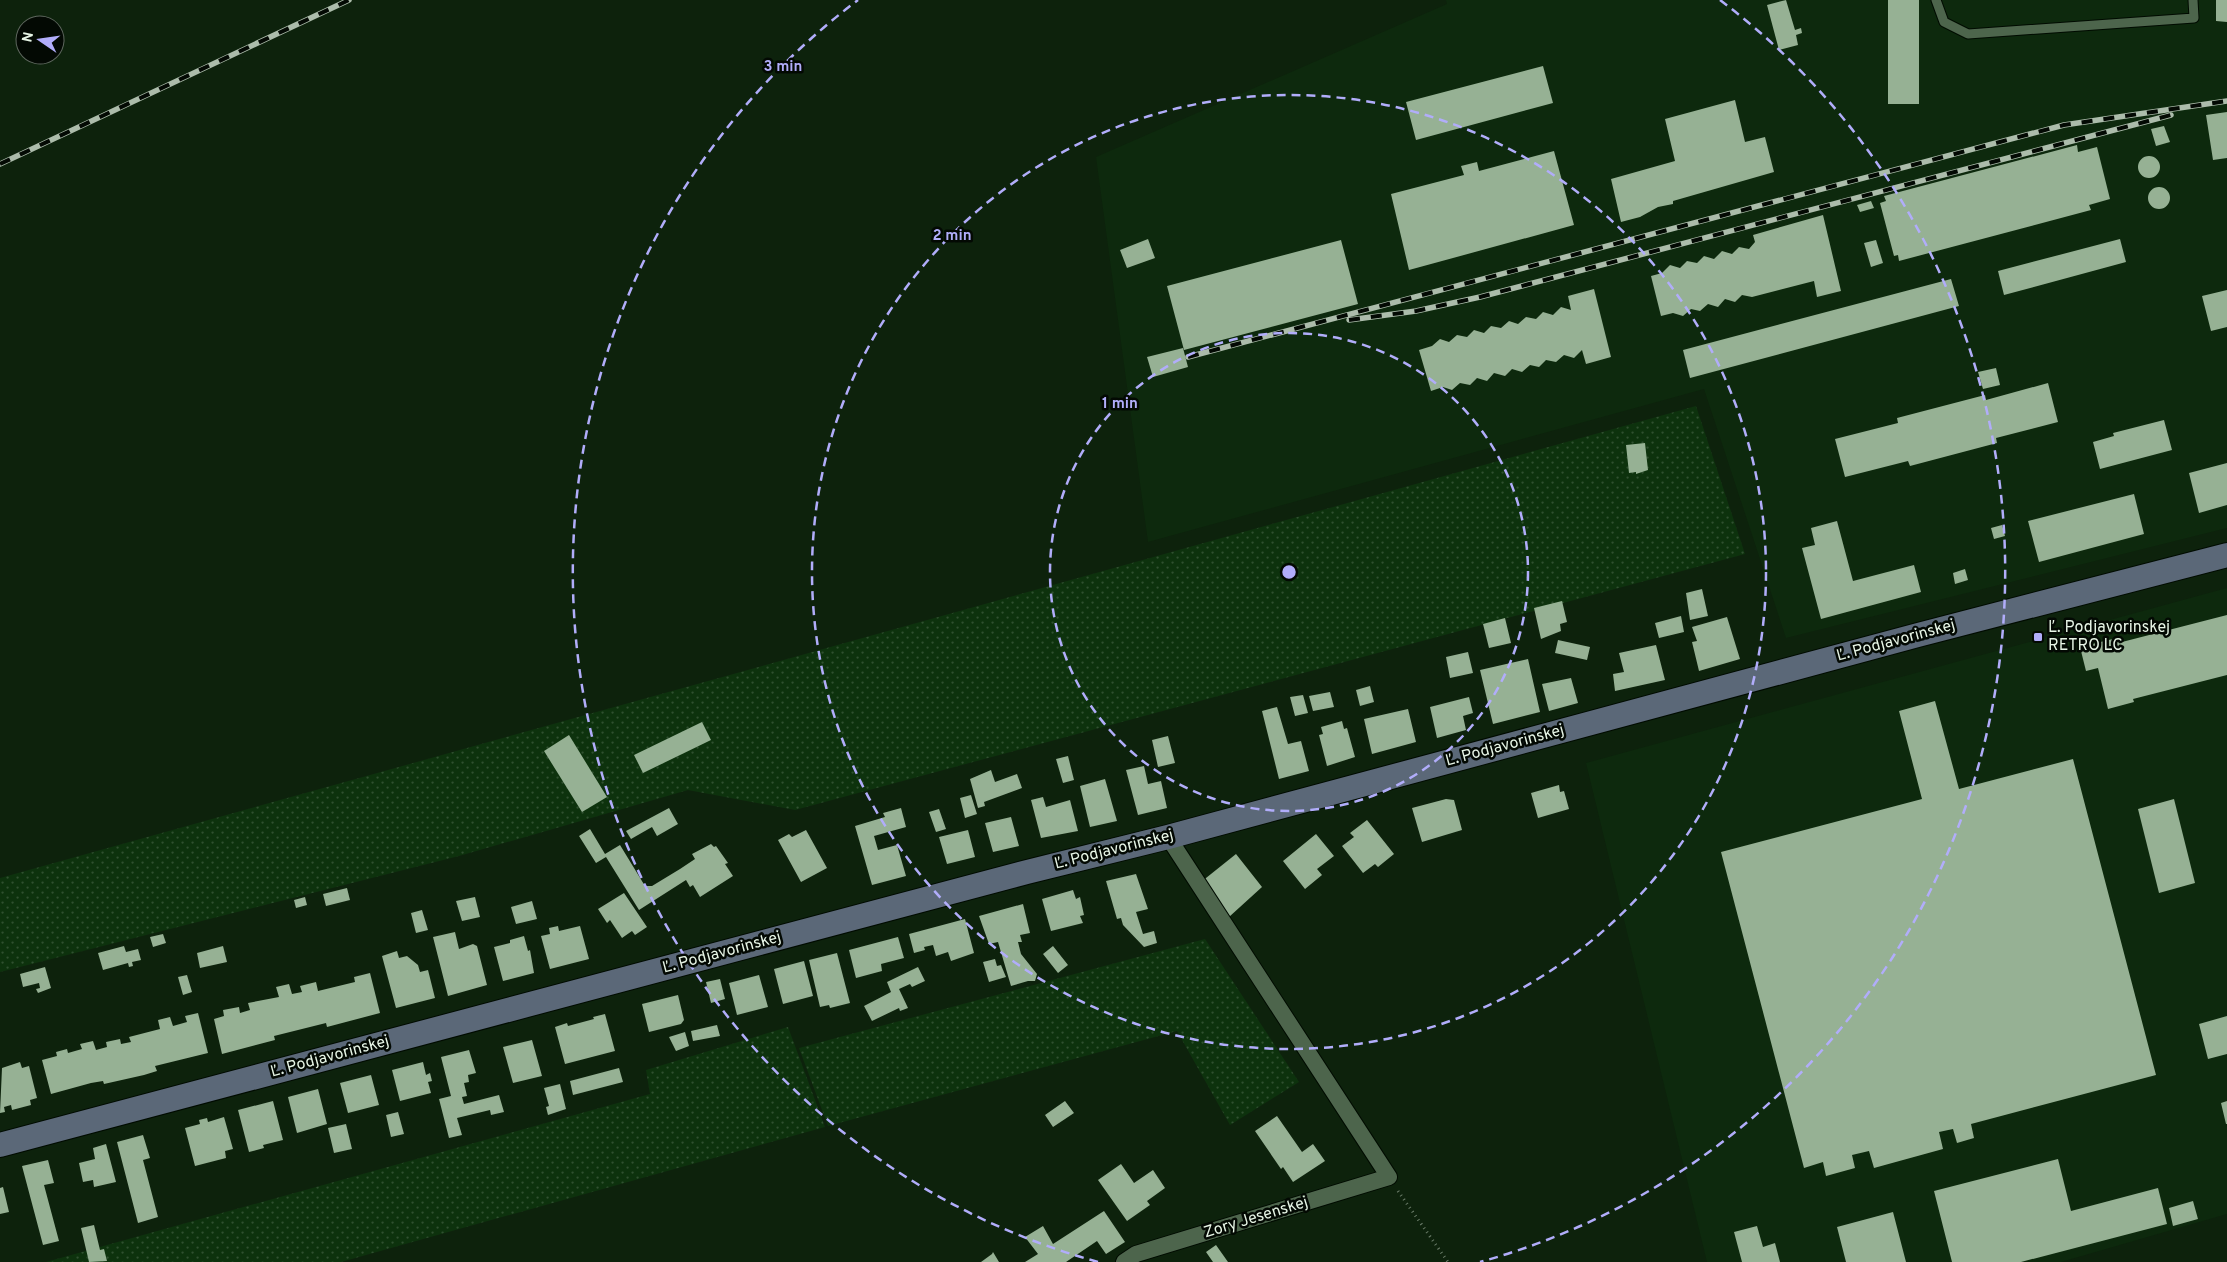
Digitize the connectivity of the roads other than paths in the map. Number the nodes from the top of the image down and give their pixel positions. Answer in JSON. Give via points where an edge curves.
{"nodes":[{"id":1,"x":1936,"y":0,"type":"edge"},
{"id":2,"x":2193,"y":0,"type":"edge"},
{"id":3,"x":2227,"y":555,"type":"edge"},
{"id":4,"x":1168,"y":837,"type":"junction"},
{"id":5,"x":0,"y":1145,"type":"edge"},
{"id":6,"x":1124,"y":1262,"type":"edge"}],
"edges":[{"from":1,"to":2,"type":"lane","via":[[1944,22],[1968,34],[2194,18]]},
{"from":3,"to":4,"type":"street","name":"Ľ. Podjavorinskej","via":[[1765,675]]},
{"from":4,"to":5,"type":"street","name":"Ľ. Podjavorinskej"},
{"from":4,"to":6,"type":"street","name":"Zory Jesenskej","via":[[1389,1177],[1136,1254]]}]}
